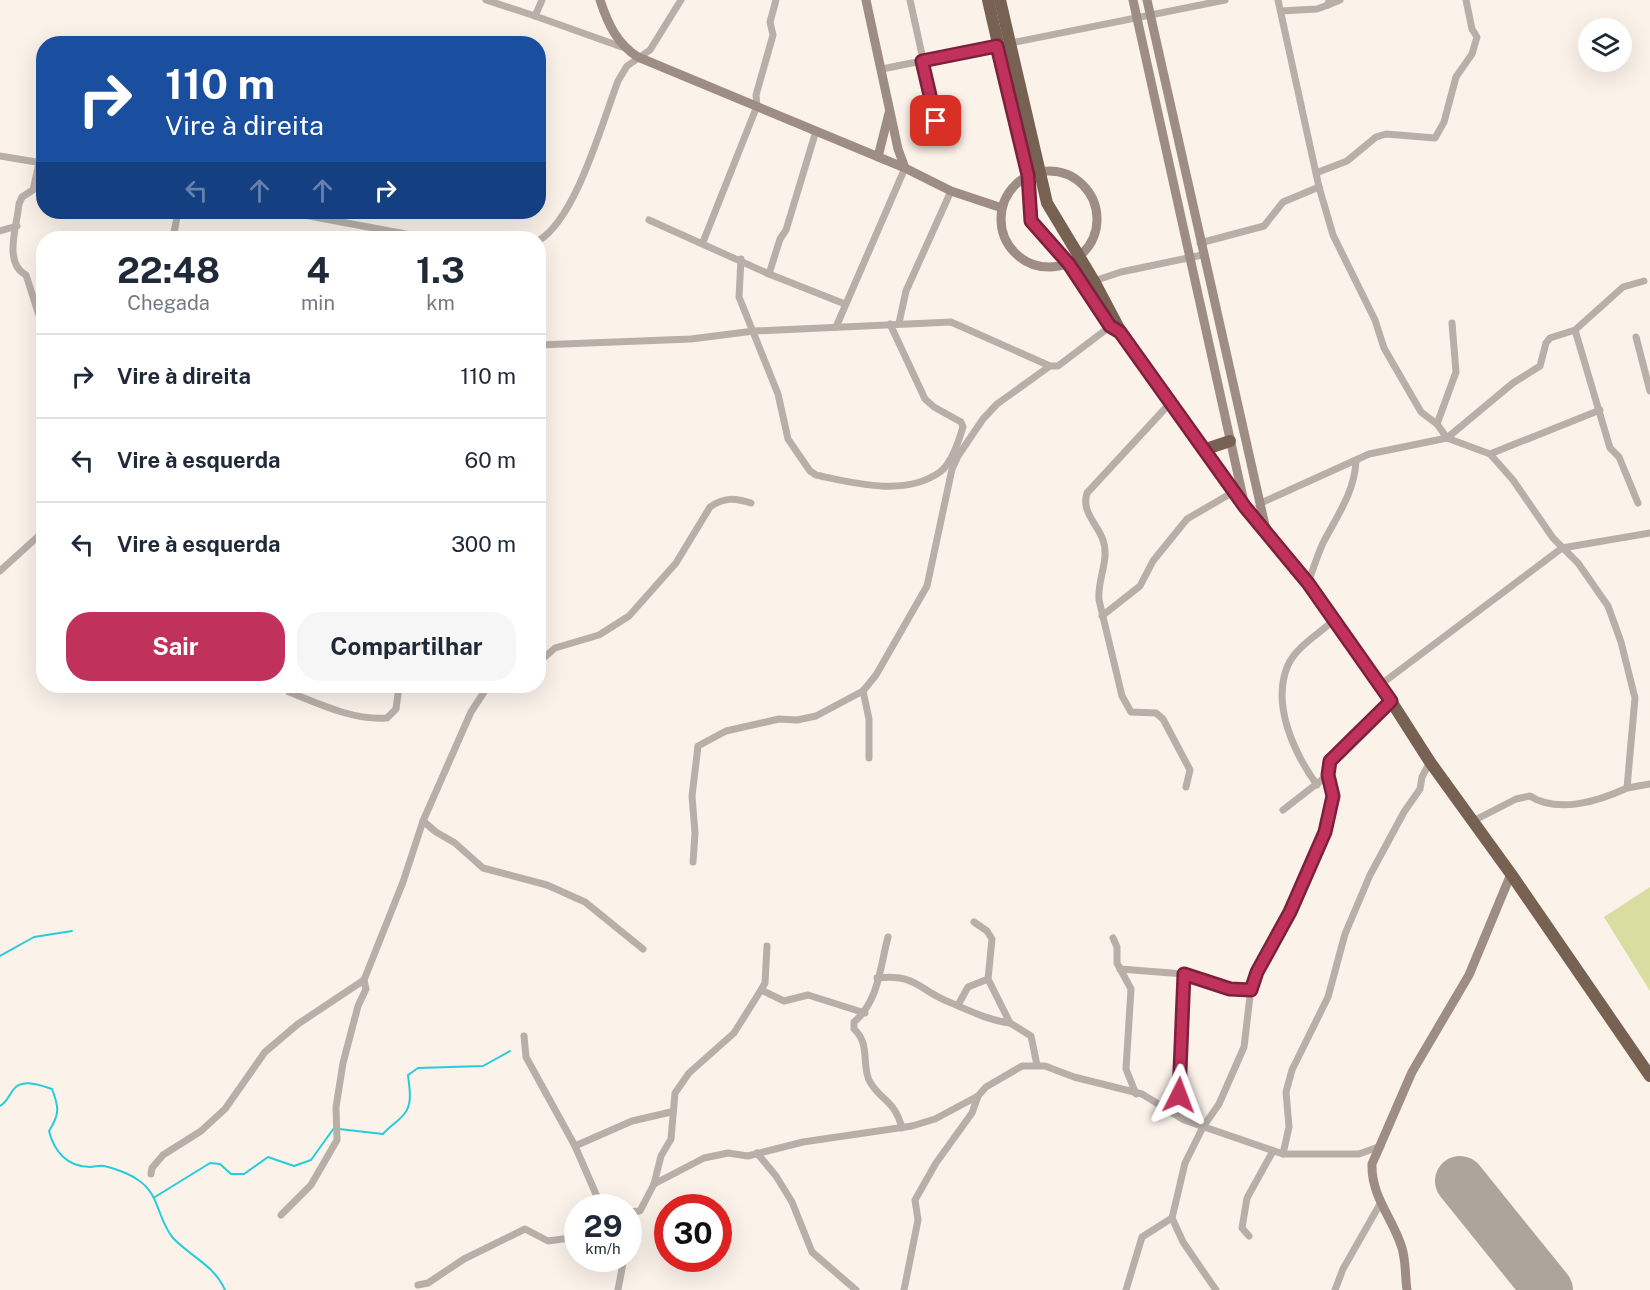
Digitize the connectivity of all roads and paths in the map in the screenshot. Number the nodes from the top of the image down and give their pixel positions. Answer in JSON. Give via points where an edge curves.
{"nodes":[{"id":1,"x":486,"y":0,"type":"edge"},
{"id":2,"x":542,"y":0,"type":"edge"},
{"id":3,"x":600,"y":0,"type":"edge"},
{"id":4,"x":681,"y":0,"type":"edge"},
{"id":5,"x":776,"y":0,"type":"edge"},
{"id":6,"x":866,"y":0,"type":"edge"},
{"id":7,"x":910,"y":0,"type":"edge"},
{"id":8,"x":988,"y":0,"type":"edge"},
{"id":9,"x":1000,"y":0,"type":"edge"},
{"id":10,"x":1133,"y":0,"type":"edge"},
{"id":11,"x":1147,"y":0,"type":"edge"},
{"id":12,"x":1225,"y":0,"type":"edge"},
{"id":13,"x":1278,"y":0,"type":"edge"},
{"id":14,"x":1340,"y":0,"type":"edge"},
{"id":15,"x":1466,"y":0,"type":"edge"},
{"id":16,"x":1328,"y":2,"type":"edge"},
{"id":17,"x":1281,"y":11,"type":"junction"},
{"id":18,"x":1150,"y":15,"type":"junction"},
{"id":19,"x":536,"y":16,"type":"junction"},
{"id":20,"x":1137,"y":18,"type":"junction"},
{"id":21,"x":1010,"y":43,"type":"junction"},
{"id":22,"x":997,"y":46,"type":"junction"},
{"id":23,"x":622,"y":47,"type":"junction"},
{"id":24,"x":638,"y":57,"type":"junction"},
{"id":25,"x":922,"y":61,"type":"junction"},
{"id":26,"x":882,"y":69,"type":"junction"},
{"id":27,"x":1168,"y":96,"type":"junction"},
{"id":28,"x":1154,"y":100,"type":"junction"},
{"id":29,"x":757,"y":106,"type":"junction"},
{"id":30,"x":890,"y":111,"type":"junction"},
{"id":31,"x":816,"y":131,"type":"junction"},
{"id":32,"x":941,"y":141,"type":"dead end"},
{"id":33,"x":0,"y":156,"type":"edge"},
{"id":34,"x":878,"y":157,"type":"junction"},
{"id":35,"x":36,"y":162,"type":"edge"},
{"id":36,"x":905,"y":168,"type":"junction"},
{"id":37,"x":1316,"y":173,"type":"junction"},
{"id":38,"x":1034,"y":174,"type":"junction"},
{"id":39,"x":36,"y":180,"type":"edge"},
{"id":40,"x":1187,"y":184,"type":"junction"},
{"id":41,"x":1174,"y":187,"type":"junction"},
{"id":42,"x":1319,"y":187,"type":"junction"},
{"id":43,"x":951,"y":191,"type":"junction"},
{"id":44,"x":1047,"y":203,"type":"junction"},
{"id":45,"x":1002,"y":208,"type":"junction"},
{"id":46,"x":1030,"y":209,"type":"junction"},
{"id":47,"x":325,"y":219,"type":"edge"},
{"id":48,"x":649,"y":220,"type":"dead end"},
{"id":49,"x":1059,"y":225,"type":"junction"},
{"id":50,"x":17,"y":226,"type":"junction"},
{"id":51,"x":0,"y":231,"type":"edge"},
{"id":52,"x":390,"y":231,"type":"edge"},
{"id":53,"x":1039,"y":233,"type":"junction"},
{"id":54,"x":546,"y":236,"type":"edge"},
{"id":55,"x":704,"y":242,"type":"junction"},
{"id":56,"x":1200,"y":243,"type":"junction"},
{"id":57,"x":1202,"y":255,"type":"junction"},
{"id":58,"x":1080,"y":257,"type":"junction"},
{"id":59,"x":1190,"y":257,"type":"junction"},
{"id":60,"x":741,"y":260,"type":"junction"},
{"id":61,"x":1069,"y":264,"type":"junction"},
{"id":62,"x":769,"y":274,"type":"junction"},
{"id":63,"x":1094,"y":281,"type":"junction"},
{"id":64,"x":1644,"y":281,"type":"dead end"},
{"id":65,"x":1212,"y":294,"type":"junction"},
{"id":66,"x":1199,"y":297,"type":"junction"},
{"id":67,"x":845,"y":304,"type":"junction"},
{"id":68,"x":36,"y":306,"type":"edge"},
{"id":69,"x":1452,"y":323,"type":"dead end"},
{"id":70,"x":895,"y":324,"type":"junction"},
{"id":71,"x":1116,"y":326,"type":"junction"},
{"id":72,"x":836,"y":327,"type":"junction"},
{"id":73,"x":1575,"y":330,"type":"junction"},
{"id":74,"x":754,"y":331,"type":"junction"},
{"id":75,"x":1636,"y":337,"type":"dead end"},
{"id":76,"x":546,"y":345,"type":"edge"},
{"id":77,"x":1050,"y":366,"type":"junction"},
{"id":78,"x":1650,"y":391,"type":"edge"},
{"id":79,"x":1173,"y":401,"type":"junction"},
{"id":80,"x":1599,"y":410,"type":"junction"},
{"id":81,"x":1437,"y":424,"type":"junction"},
{"id":82,"x":1447,"y":438,"type":"junction"},
{"id":83,"x":1230,"y":441,"type":"junction"},
{"id":84,"x":1206,"y":449,"type":"junction"},
{"id":85,"x":1490,"y":454,"type":"junction"},
{"id":86,"x":1356,"y":462,"type":"junction"},
{"id":87,"x":1235,"y":491,"type":"junction"},
{"id":88,"x":1638,"y":502,"type":"dead end"},
{"id":89,"x":751,"y":503,"type":"dead end"},
{"id":90,"x":1262,"y":503,"type":"junction"},
{"id":91,"x":1249,"y":512,"type":"junction"},
{"id":92,"x":1650,"y":533,"type":"edge"},
{"id":93,"x":1266,"y":534,"type":"junction"},
{"id":94,"x":36,"y":538,"type":"edge"},
{"id":95,"x":1562,"y":548,"type":"junction"},
{"id":96,"x":0,"y":571,"type":"edge"},
{"id":97,"x":1308,"y":583,"type":"junction"},
{"id":98,"x":1102,"y":616,"type":"junction"},
{"id":99,"x":1334,"y":620,"type":"junction"},
{"id":100,"x":546,"y":656,"type":"edge"},
{"id":101,"x":1380,"y":685,"type":"junction"},
{"id":102,"x":863,"y":692,"type":"junction"},
{"id":103,"x":292,"y":693,"type":"edge"},
{"id":104,"x":398,"y":693,"type":"edge"},
{"id":105,"x":483,"y":693,"type":"edge"},
{"id":106,"x":1391,"y":701,"type":"junction"},
{"id":107,"x":868,"y":758,"type":"dead end"},
{"id":108,"x":1430,"y":762,"type":"junction"},
{"id":109,"x":1328,"y":775,"type":"junction"},
{"id":110,"x":1650,"y":784,"type":"edge"},
{"id":111,"x":1317,"y":785,"type":"junction"},
{"id":112,"x":1186,"y":788,"type":"dead end"},
{"id":113,"x":1627,"y":789,"type":"junction"},
{"id":114,"x":1283,"y":810,"type":"dead end"},
{"id":115,"x":423,"y":821,"type":"junction"},
{"id":116,"x":1473,"y":821,"type":"junction"},
{"id":117,"x":693,"y":862,"type":"dead end"},
{"id":118,"x":1511,"y":874,"type":"junction"},
{"id":119,"x":974,"y":922,"type":"dead end"},
{"id":120,"x":888,"y":937,"type":"dead end"},
{"id":121,"x":1113,"y":938,"type":"dead end"},
{"id":122,"x":767,"y":946,"type":"dead end"},
{"id":123,"x":643,"y":949,"type":"dead end"},
{"id":124,"x":1120,"y":969,"type":"junction"},
{"id":125,"x":1184,"y":974,"type":"junction"},
{"id":126,"x":877,"y":978,"type":"junction"},
{"id":127,"x":988,"y":979,"type":"junction"},
{"id":128,"x":364,"y":980,"type":"junction"},
{"id":129,"x":761,"y":990,"type":"junction"},
{"id":130,"x":1251,"y":990,"type":"junction"},
{"id":131,"x":958,"y":1005,"type":"junction"},
{"id":132,"x":865,"y":1013,"type":"junction"},
{"id":133,"x":1010,"y":1023,"type":"junction"},
{"id":134,"x":524,"y":1036,"type":"dead end"},
{"id":135,"x":1037,"y":1065,"type":"junction"},
{"id":136,"x":1650,"y":1076,"type":"edge"},
{"id":137,"x":1136,"y":1094,"type":"junction"},
{"id":138,"x":978,"y":1096,"type":"junction"},
{"id":139,"x":672,"y":1112,"type":"junction"},
{"id":140,"x":1172,"y":1113,"type":"junction"},
{"id":141,"x":1203,"y":1127,"type":"junction"},
{"id":142,"x":902,"y":1128,"type":"junction"},
{"id":143,"x":575,"y":1146,"type":"junction"},
{"id":144,"x":1381,"y":1146,"type":"junction"},
{"id":145,"x":1273,"y":1151,"type":"junction"},
{"id":146,"x":757,"y":1154,"type":"junction"},
{"id":147,"x":1283,"y":1154,"type":"junction"},
{"id":148,"x":151,"y":1174,"type":"dead end"},
{"id":149,"x":654,"y":1185,"type":"junction"},
{"id":150,"x":596,"y":1194,"type":"edge"},
{"id":151,"x":1380,"y":1204,"type":"junction"},
{"id":152,"x":642,"y":1207,"type":"edge"},
{"id":153,"x":281,"y":1215,"type":"dead end"},
{"id":154,"x":1172,"y":1218,"type":"junction"},
{"id":155,"x":1249,"y":1236,"type":"dead end"},
{"id":156,"x":564,"y":1239,"type":"edge"},
{"id":157,"x":621,"y":1272,"type":"edge"},
{"id":158,"x":418,"y":1285,"type":"dead end"},
{"id":159,"x":618,"y":1290,"type":"edge"},
{"id":160,"x":855,"y":1290,"type":"edge"},
{"id":161,"x":904,"y":1290,"type":"edge"},
{"id":162,"x":1126,"y":1290,"type":"edge"},
{"id":163,"x":1216,"y":1290,"type":"edge"},
{"id":164,"x":1335,"y":1290,"type":"edge"},
{"id":165,"x":1407,"y":1290,"type":"edge"}],
"edges":[{"from":1,"to":19,"type":"street"},
{"from":2,"to":19,"type":"street"},
{"from":3,"to":23,"type":"street"},
{"from":4,"to":24,"type":"street","via":[[650,50]]},
{"from":5,"to":29,"type":"street","via":[[770,22],[773,35],[756,95]]},
{"from":6,"to":26,"type":"street"},
{"from":7,"to":25,"type":"street"},
{"from":8,"to":22,"type":"highway"},
{"from":9,"to":21,"type":"highway"},
{"from":10,"to":20,"type":"street"},
{"from":11,"to":18,"type":"street"},
{"from":12,"to":18,"type":"street"},
{"from":13,"to":17,"type":"street"},
{"from":14,"to":16,"type":"street"},
{"from":15,"to":37,"type":"street","via":[[1477,37],[1472,54],[1456,77],[1444,122],[1435,138],[1386,134],[1376,137],[1347,161]]},
{"from":16,"to":17,"type":"street","via":[[1317,9]]},
{"from":17,"to":37,"type":"street"},
{"from":18,"to":20,"type":"street"},
{"from":18,"to":27,"type":"street"},
{"from":19,"to":23,"type":"street"},
{"from":20,"to":21,"type":"street"},
{"from":20,"to":28,"type":"street"},
{"from":21,"to":22,"type":"street"},
{"from":21,"to":38,"type":"highway"},
{"from":22,"to":25,"type":"street"},
{"from":22,"to":38,"type":"highway"},
{"from":23,"to":24,"type":"street"},
{"from":24,"to":29,"type":"street"},
{"from":24,"to":54,"type":"street","via":[[618,81],[580,183],[555,230]]},
{"from":25,"to":26,"type":"street"},
{"from":25,"to":32,"type":"street"},
{"from":26,"to":30,"type":"street"},
{"from":27,"to":28,"type":"street"},
{"from":27,"to":40,"type":"street"},
{"from":28,"to":41,"type":"street"},
{"from":29,"to":31,"type":"street"},
{"from":29,"to":55,"type":"street"},
{"from":30,"to":34,"type":"street"},
{"from":30,"to":36,"type":"street"},
{"from":31,"to":34,"type":"street"},
{"from":31,"to":62,"type":"street"},
{"from":33,"to":35,"type":"street"},
{"from":34,"to":36,"type":"street"},
{"from":36,"to":43,"type":"street"},
{"from":36,"to":67,"type":"street"},
{"from":37,"to":42,"type":"street"},
{"from":38,"to":44,"type":"highway"},
{"from":38,"to":45,"type":"street","via":[[1010,191]]},
{"from":38,"to":46,"type":"highway"},
{"from":38,"to":58,"type":"street","via":[[1066,173],[1091,194],[1096,204],[1097,226],[1089,247]]},
{"from":39,"to":50,"type":"street","via":[[33,190],[19,204]]},
{"from":40,"to":41,"type":"street"},
{"from":40,"to":56,"type":"street"},
{"from":41,"to":59,"type":"street"},
{"from":42,"to":56,"type":"street","via":[[1283,202],[1264,226]]},
{"from":42,"to":81,"type":"street","via":[[1337,246],[1375,320],[1384,348],[1421,412]]},
{"from":43,"to":45,"type":"street"},
{"from":43,"to":70,"type":"street"},
{"from":44,"to":46,"type":"highway"},
{"from":44,"to":49,"type":"highway"},
{"from":45,"to":61,"type":"street","via":[[1003,235],[1019,258],[1045,268]]},
{"from":46,"to":53,"type":"highway","via":[[1031,221]]},
{"from":47,"to":52,"type":"street"},
{"from":48,"to":55,"type":"street"},
{"from":49,"to":53,"type":"highway"},
{"from":49,"to":58,"type":"highway"},
{"from":50,"to":51,"type":"street"},
{"from":50,"to":68,"type":"street","via":[[12,258],[17,270],[26,275]]},
{"from":53,"to":61,"type":"highway"},
{"from":55,"to":60,"type":"street"},
{"from":56,"to":57,"type":"street"},
{"from":57,"to":59,"type":"street"},
{"from":57,"to":65,"type":"street"},
{"from":58,"to":61,"type":"street"},
{"from":58,"to":63,"type":"highway"},
{"from":59,"to":63,"type":"street"},
{"from":59,"to":66,"type":"street"},
{"from":60,"to":62,"type":"street"},
{"from":60,"to":74,"type":"street","via":[[740,297]]},
{"from":61,"to":71,"type":"highway"},
{"from":62,"to":67,"type":"street"},
{"from":63,"to":71,"type":"highway"},
{"from":64,"to":73,"type":"street","via":[[1623,287]]},
{"from":65,"to":66,"type":"street"},
{"from":65,"to":90,"type":"street"},
{"from":66,"to":83,"type":"street"},
{"from":67,"to":72,"type":"street"},
{"from":69,"to":81,"type":"street","via":[[1456,372]]},
{"from":70,"to":72,"type":"street"},
{"from":70,"to":74,"type":"street","via":[[925,399],[957,418],[963,427],[941,472],[910,483],[885,486],[816,476],[810,471],[788,439],[778,394]]},
{"from":70,"to":77,"type":"street","via":[[951,322]]},
{"from":71,"to":77,"type":"street","via":[[1058,366]]},
{"from":71,"to":79,"type":"highway"},
{"from":72,"to":74,"type":"street"},
{"from":73,"to":80,"type":"street"},
{"from":73,"to":82,"type":"street","via":[[1550,338],[1540,366],[1513,383]]},
{"from":74,"to":76,"type":"street","via":[[691,339]]},
{"from":75,"to":78,"type":"street"},
{"from":77,"to":102,"type":"street","via":[[997,404],[958,456],[927,586]]},
{"from":79,"to":84,"type":"highway"},
{"from":79,"to":98,"type":"street","via":[[1087,493],[1085,507],[1106,553],[1098,586]]},
{"from":80,"to":85,"type":"street"},
{"from":80,"to":88,"type":"street","via":[[1610,448],[1619,457]]},
{"from":81,"to":82,"type":"street"},
{"from":82,"to":85,"type":"street"},
{"from":82,"to":86,"type":"street","via":[[1369,454]]},
{"from":83,"to":84,"type":"highway"},
{"from":83,"to":91,"type":"street"},
{"from":84,"to":87,"type":"highway"},
{"from":85,"to":95,"type":"street"},
{"from":86,"to":90,"type":"street"},
{"from":86,"to":97,"type":"street","via":[[1355,478],[1342,512],[1322,545]]},
{"from":87,"to":91,"type":"highway"},
{"from":87,"to":98,"type":"street","via":[[1187,519],[1153,561],[1140,586]]},
{"from":89,"to":100,"type":"street","via":[[734,498],[710,507],[676,563],[629,616],[599,635],[555,648]]},
{"from":90,"to":91,"type":"street"},
{"from":90,"to":93,"type":"street"},
{"from":91,"to":93,"type":"highway"},
{"from":92,"to":95,"type":"street"},
{"from":93,"to":97,"type":"highway"},
{"from":94,"to":96,"type":"street"},
{"from":95,"to":101,"type":"street"},
{"from":95,"to":113,"type":"street","via":[[1578,563],[1608,606],[1629,670],[1635,720]]},
{"from":97,"to":99,"type":"highway"},
{"from":98,"to":112,"type":"street","via":[[1126,708],[1137,714],[1156,713],[1163,719],[1190,770]]},
{"from":99,"to":101,"type":"highway"},
{"from":99,"to":111,"type":"street","via":[[1290,662],[1281,695],[1303,764]]},
{"from":101,"to":106,"type":"highway"},
{"from":102,"to":107,"type":"street","via":[[869,719]]},
{"from":102,"to":117,"type":"street","via":[[816,716],[779,719],[726,731],[698,746],[692,796]]},
{"from":103,"to":104,"type":"street","via":[[376,719],[387,718],[396,709]]},
{"from":105,"to":115,"type":"street","via":[[471,712]]},
{"from":106,"to":108,"type":"highway"},
{"from":106,"to":109,"type":"street","via":[[1333,757]]},
{"from":108,"to":116,"type":"highway"},
{"from":108,"to":147,"type":"street","via":[[1420,789],[1367,881],[1345,934],[1328,998],[1292,1070],[1286,1092],[1289,1127]]},
{"from":109,"to":111,"type":"street"},
{"from":109,"to":130,"type":"street","via":[[1333,796],[1325,832]]},
{"from":110,"to":113,"type":"street"},
{"from":111,"to":114,"type":"street"},
{"from":113,"to":116,"type":"street","via":[[1587,803],[1539,801],[1530,795]]},
{"from":115,"to":123,"type":"street","via":[[483,868],[547,885],[585,902]]},
{"from":115,"to":128,"type":"street"},
{"from":116,"to":118,"type":"highway"},
{"from":118,"to":136,"type":"highway"},
{"from":118,"to":144,"type":"street","via":[[1469,975],[1412,1072]]},
{"from":119,"to":127,"type":"street","via":[[992,939]]},
{"from":120,"to":126,"type":"street"},
{"from":121,"to":124,"type":"street"},
{"from":122,"to":129,"type":"street","via":[[765,983]]},
{"from":124,"to":125,"type":"street"},
{"from":124,"to":137,"type":"street","via":[[1131,989],[1126,1069]]},
{"from":125,"to":130,"type":"street","via":[[1230,989]]},
{"from":125,"to":140,"type":"street","via":[[1179,1106]]},
{"from":126,"to":131,"type":"street","via":[[912,979]]},
{"from":126,"to":132,"type":"street","via":[[874,997]]},
{"from":127,"to":131,"type":"street","via":[[968,987]]},
{"from":127,"to":133,"type":"street"},
{"from":128,"to":148,"type":"street","via":[[298,1024],[265,1052],[225,1109],[196,1136],[163,1155]]},
{"from":128,"to":153,"type":"street","via":[[366,989],[343,1063],[336,1140],[310,1185]]},
{"from":129,"to":132,"type":"street","via":[[784,1001],[808,995]]},
{"from":129,"to":139,"type":"street","via":[[734,1033],[686,1076],[675,1093]]},
{"from":130,"to":141,"type":"street","via":[[1244,1047],[1219,1104]]},
{"from":131,"to":133,"type":"street","via":[[988,1020]]},
{"from":132,"to":142,"type":"street","via":[[854,1022],[854,1029],[861,1035],[869,1081],[897,1110]]},
{"from":133,"to":135,"type":"street","via":[[1031,1036]]},
{"from":134,"to":143,"type":"street","via":[[526,1057]]},
{"from":135,"to":137,"type":"street"},
{"from":135,"to":138,"type":"street","via":[[1009,1072]]},
{"from":137,"to":140,"type":"street"},
{"from":138,"to":142,"type":"street","via":[[935,1119]]},
{"from":138,"to":161,"type":"street","via":[[972,1113],[915,1200],[918,1220]]},
{"from":139,"to":143,"type":"street","via":[[632,1121]]},
{"from":139,"to":149,"type":"street","via":[[670,1139]]},
{"from":140,"to":141,"type":"street"},
{"from":141,"to":145,"type":"street"},
{"from":141,"to":154,"type":"street","via":[[1185,1163]]},
{"from":142,"to":146,"type":"street","via":[[803,1142]]},
{"from":143,"to":150,"type":"street"},
{"from":144,"to":147,"type":"street","via":[[1359,1154]]},
{"from":144,"to":151,"type":"street","via":[[1371,1176]]},
{"from":145,"to":147,"type":"street"},
{"from":145,"to":155,"type":"street","via":[[1255,1179],[1245,1205],[1242,1228]]},
{"from":146,"to":149,"type":"street","via":[[728,1153],[704,1158]]},
{"from":146,"to":160,"type":"street","via":[[777,1176],[792,1202],[812,1252]]},
{"from":149,"to":152,"type":"street"},
{"from":151,"to":164,"type":"street"},
{"from":151,"to":165,"type":"street","via":[[1402,1248]]},
{"from":154,"to":162,"type":"street","via":[[1140,1239]]},
{"from":154,"to":163,"type":"street","via":[[1183,1242]]},
{"from":156,"to":158,"type":"street","via":[[548,1241],[525,1229]]},
{"from":157,"to":159,"type":"street"}]}
